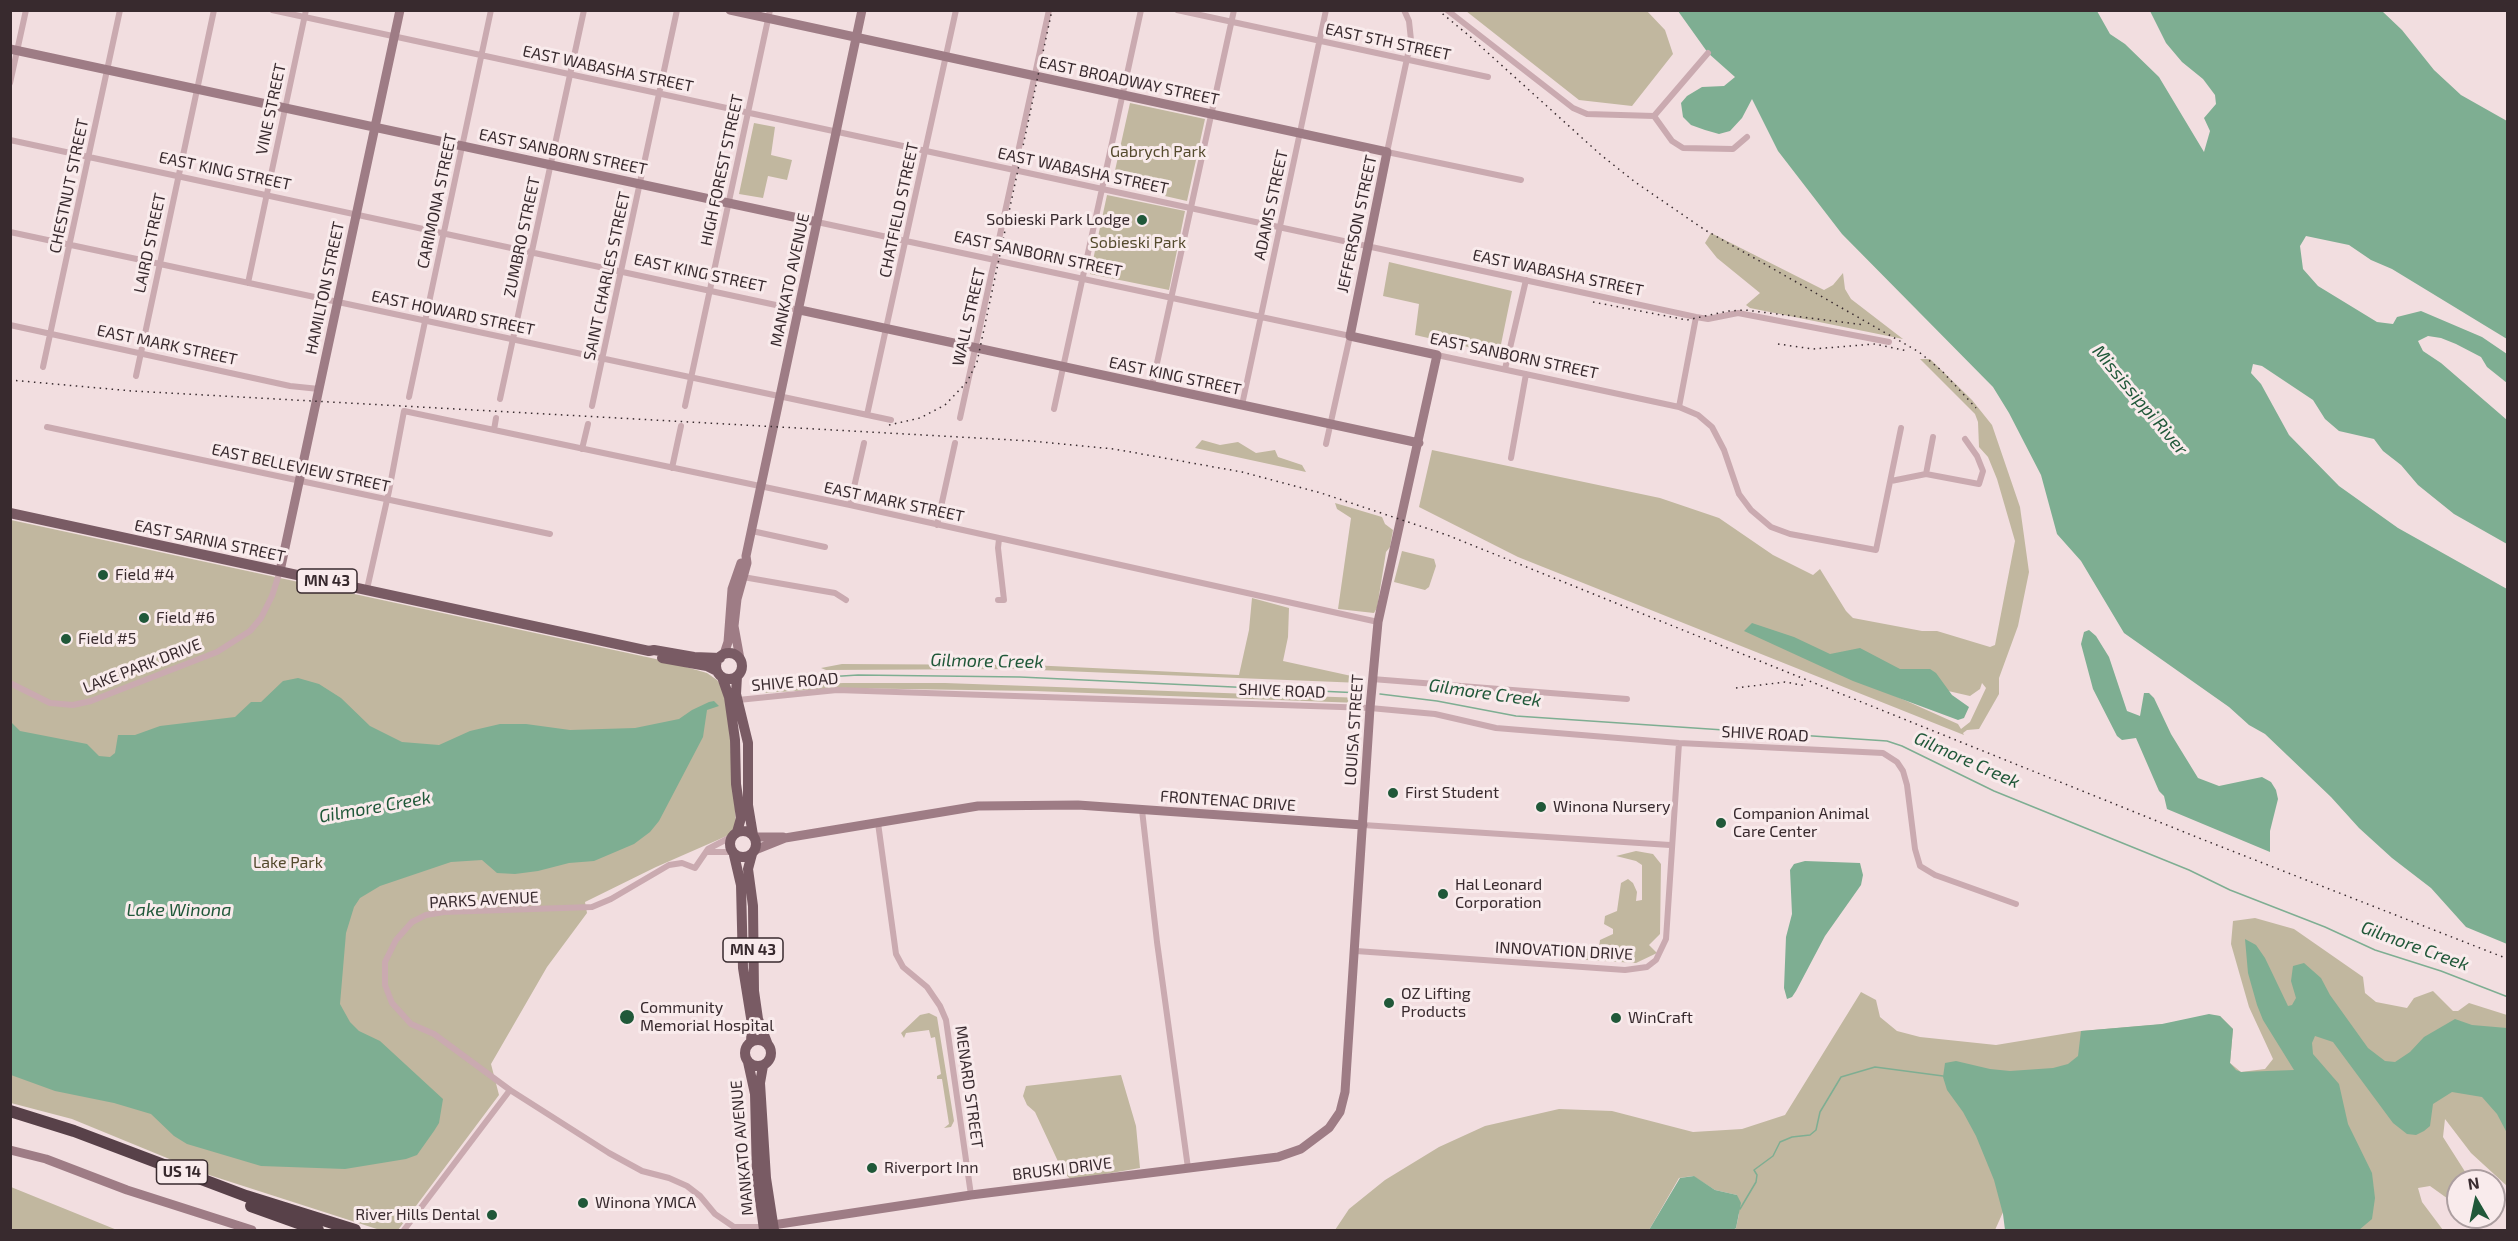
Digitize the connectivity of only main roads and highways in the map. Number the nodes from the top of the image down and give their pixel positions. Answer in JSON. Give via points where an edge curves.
{"nodes":[{"id":1,"x":10,"y":513,"type":"edge"},
{"id":2,"x":649,"y":651,"type":"junction"},
{"id":3,"x":722,"y":656,"type":"junction"},
{"id":4,"x":720,"y":674,"type":"junction"},
{"id":5,"x":737,"y":676,"type":"junction"},
{"id":6,"x":734,"y":835,"type":"junction"},
{"id":7,"x":753,"y":836,"type":"junction"},
{"id":8,"x":753,"y":852,"type":"junction"},
{"id":9,"x":733,"y":853,"type":"junction"},
{"id":10,"x":751,"y":1042,"type":"junction"},
{"id":11,"x":768,"y":1045,"type":"junction"},
{"id":12,"x":748,"y":1062,"type":"junction"},
{"id":13,"x":764,"y":1066,"type":"junction"},
{"id":14,"x":10,"y":1111,"type":"edge"},
{"id":15,"x":10,"y":1118,"type":"edge"},
{"id":16,"x":769,"y":1229,"type":"edge"},
{"id":17,"x":318,"y":1230,"type":"edge"},
{"id":18,"x":355,"y":1230,"type":"edge"}],
"edges":[{"from":1,"to":2,"type":"main road","name":"EAST SARNIA STREET","number":"MN 43"},
{"from":2,"to":3,"type":"main road","name":"EAST SARNIA STREET","number":"MN 43"},
{"from":2,"to":4,"type":"main road","name":"EAST SARNIA STREET","number":"MN 43","via":[[672,661],[707,666]]},
{"from":3,"to":4,"type":"main road","name":"MANKATO AVENUE","number":"MN 43","via":[[717,664]]},
{"from":3,"to":5,"type":"main road","name":"MANKATO AVENUE","number":"MN 43","via":[[733,654],[740,658],[742,667]]},
{"from":4,"to":5,"type":"main road","number":"MN 43","via":[[730,679]]},
{"from":4,"to":6,"type":"main road","name":"MANKATO AVENUE","number":"MN 43","via":[[729,697],[735,740],[741,818]]},
{"from":5,"to":7,"type":"main road","name":"MANKATO AVENUE","number":"MN 43","via":[[736,689],[748,743],[748,805]]},
{"from":6,"to":7,"type":"main road","via":[[745,831]]},
{"from":6,"to":9,"type":"main road","name":"MANKATO AVENUE","number":"MN 43","via":[[729,845]]},
{"from":7,"to":8,"type":"main road","name":"MANKATO AVENUE","number":"MN 43"},
{"from":8,"to":9,"type":"main road","via":[[743,858]]},
{"from":8,"to":11,"type":"main road","name":"MANKATO AVENUE","number":"MN 43","via":[[748,869],[753,906],[754,991]]},
{"from":9,"to":10,"type":"main road","name":"MANKATO AVENUE","number":"MN 43","via":[[741,885],[743,968]]},
{"from":10,"to":11,"type":"main road"},
{"from":10,"to":12,"type":"main road","name":"MANKATO AVENUE","number":"MN 43","via":[[745,1051]]},
{"from":11,"to":13,"type":"main road","name":"MANKATO AVENUE","via":[[771,1057]]},
{"from":12,"to":13,"type":"main road","name":"MANKATO AVENUE"},
{"from":12,"to":16,"type":"main road","name":"MANKATO AVENUE","number":"MN 43","via":[[754,1094],[757,1176]]},
{"from":13,"to":16,"type":"main road","name":"MANKATO AVENUE","via":[[760,1083]]},
{"from":14,"to":18,"type":"highway","number":"US 14","via":[[75,1131],[266,1203]]},
{"from":15,"to":17,"type":"highway","number":"US 14"}]}
